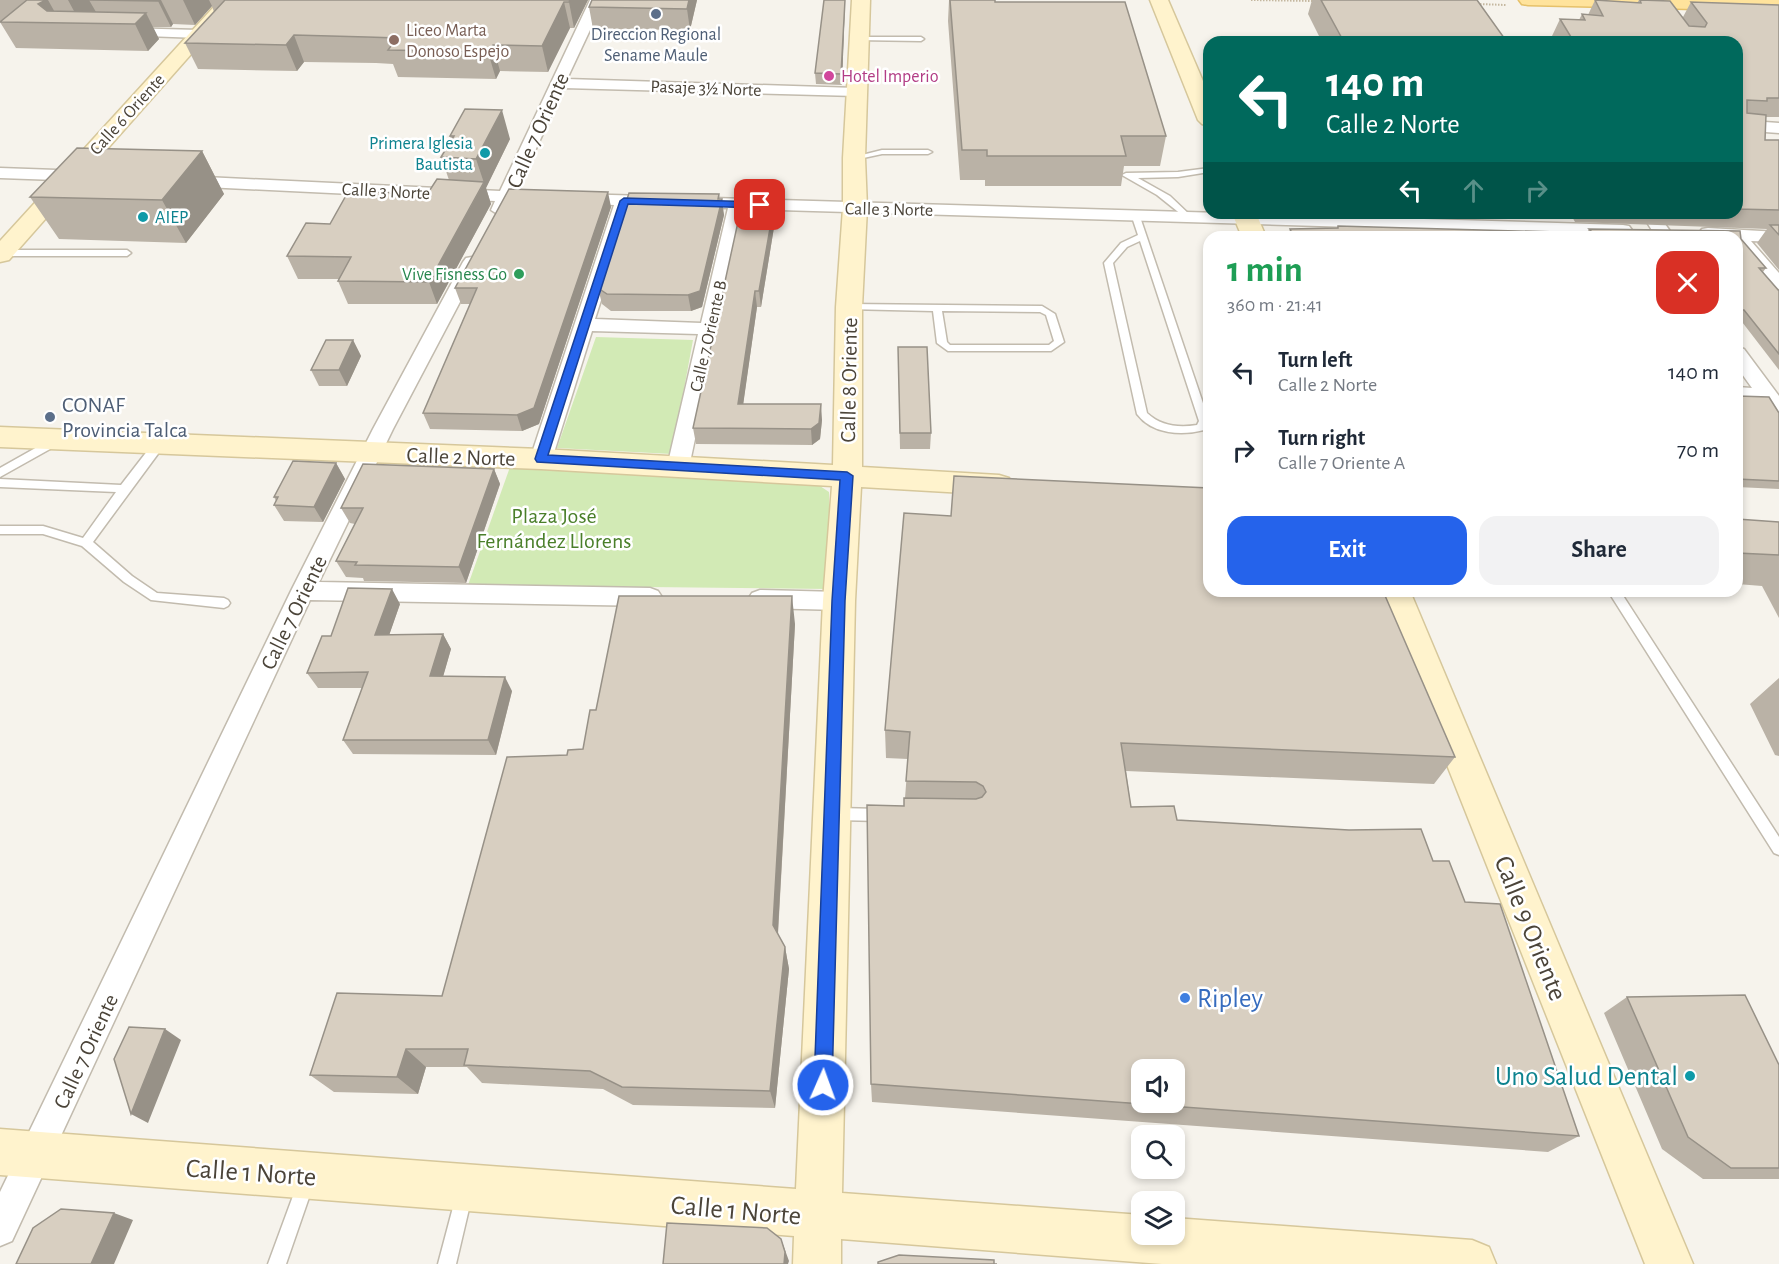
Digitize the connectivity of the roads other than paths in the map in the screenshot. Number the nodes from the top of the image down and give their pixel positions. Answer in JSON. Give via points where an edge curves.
{"nodes":[{"id":1,"x":230,"y":0,"type":"edge"},
{"id":2,"x":597,"y":0,"type":"edge"},
{"id":3,"x":861,"y":0,"type":"edge"},
{"id":4,"x":1159,"y":0,"type":"edge"},
{"id":5,"x":1528,"y":0,"type":"edge"},
{"id":6,"x":1779,"y":5,"type":"edge"},
{"id":7,"x":113,"y":32,"type":"edge"},
{"id":8,"x":199,"y":34,"type":"junction"},
{"id":9,"x":858,"y":39,"type":"junction"},
{"id":10,"x":921,"y":39,"type":"dead end"},
{"id":11,"x":557,"y":83,"type":"junction"},
{"id":12,"x":856,"y":92,"type":"junction"},
{"id":13,"x":1203,"y":106,"type":"edge"},
{"id":14,"x":1743,"y":125,"type":"edge"},
{"id":15,"x":1779,"y":128,"type":"edge"},
{"id":16,"x":854,"y":149,"type":"junction"},
{"id":17,"x":1203,"y":171,"type":"edge"},
{"id":18,"x":0,"y":173,"type":"edge"},
{"id":19,"x":72,"y":175,"type":"junction"},
{"id":20,"x":105,"y":177,"type":"edge"},
{"id":21,"x":164,"y":180,"type":"edge"},
{"id":22,"x":506,"y":197,"type":"junction"},
{"id":23,"x":624,"y":201,"type":"junction"},
{"id":24,"x":737,"y":204,"type":"junction"},
{"id":25,"x":855,"y":208,"type":"junction"},
{"id":26,"x":1135,"y":214,"type":"junction"},
{"id":27,"x":1187,"y":216,"type":"junction"},
{"id":28,"x":1203,"y":218,"type":"edge"},
{"id":29,"x":1213,"y":219,"type":"edge"},
{"id":30,"x":1413,"y":219,"type":"edge"},
{"id":31,"x":1504,"y":219,"type":"edge"},
{"id":32,"x":1653,"y":219,"type":"edge"},
{"id":33,"x":1553,"y":220,"type":"edge"},
{"id":34,"x":1248,"y":223,"type":"edge"},
{"id":35,"x":489,"y":229,"type":"edge"},
{"id":36,"x":1661,"y":231,"type":"joint"},
{"id":37,"x":1743,"y":235,"type":"edge"},
{"id":38,"x":1142,"y":236,"type":"junction"},
{"id":39,"x":1779,"y":237,"type":"edge"},
{"id":40,"x":1743,"y":242,"type":"edge"},
{"id":41,"x":478,"y":250,"type":"edge"},
{"id":42,"x":127,"y":253,"type":"dead end"},
{"id":43,"x":1,"y":254,"type":"edge"},
{"id":44,"x":1779,"y":284,"type":"edge"},
{"id":45,"x":849,"y":306,"type":"junction"},
{"id":46,"x":937,"y":308,"type":"junction"},
{"id":47,"x":586,"y":325,"type":"junction"},
{"id":48,"x":710,"y":329,"type":"junction"},
{"id":49,"x":1743,"y":361,"type":"edge"},
{"id":50,"x":1743,"y":395,"type":"edge"},
{"id":51,"x":1774,"y":403,"type":"edge"},
{"id":52,"x":1203,"y":418,"type":"edge"},
{"id":53,"x":1203,"y":423,"type":"edge"},
{"id":54,"x":0,"y":437,"type":"edge"},
{"id":55,"x":56,"y":440,"type":"junction"},
{"id":56,"x":159,"y":444,"type":"junction"},
{"id":57,"x":371,"y":454,"type":"junction"},
{"id":58,"x":541,"y":459,"type":"junction"},
{"id":59,"x":678,"y":467,"type":"junction"},
{"id":60,"x":0,"y":472,"type":"edge"},
{"id":61,"x":847,"y":476,"type":"junction"},
{"id":62,"x":0,"y":483,"type":"edge"},
{"id":63,"x":1022,"y":487,"type":"edge"},
{"id":64,"x":124,"y":489,"type":"junction"},
{"id":65,"x":0,"y":530,"type":"edge"},
{"id":66,"x":86,"y":543,"type":"junction"},
{"id":67,"x":303,"y":591,"type":"junction"},
{"id":68,"x":1396,"y":597,"type":"edge"},
{"id":69,"x":1618,"y":597,"type":"edge"},
{"id":70,"x":676,"y":598,"type":"edge"},
{"id":71,"x":734,"y":599,"type":"edge"},
{"id":72,"x":839,"y":601,"type":"junction"},
{"id":73,"x":224,"y":603,"type":"dead end"},
{"id":74,"x":832,"y":814,"type":"junction"},
{"id":75,"x":902,"y":815,"type":"edge"},
{"id":76,"x":1779,"y":849,"type":"edge"},
{"id":77,"x":18,"y":1154,"type":"edge"},
{"id":78,"x":308,"y":1176,"type":"junction"},
{"id":79,"x":466,"y":1189,"type":"junction"},
{"id":80,"x":818,"y":1216,"type":"junction"},
{"id":81,"x":0,"y":1229,"type":"edge"},
{"id":82,"x":277,"y":1264,"type":"edge"},
{"id":83,"x":447,"y":1264,"type":"edge"},
{"id":84,"x":817,"y":1264,"type":"edge"},
{"id":85,"x":1472,"y":1264,"type":"edge"},
{"id":86,"x":1669,"y":1264,"type":"edge"}],
"edges":[{"from":1,"to":8,"type":"street","name":"Calle 6 Oriente"},
{"from":2,"to":11,"type":"street","name":"Calle 7 Oriente"},
{"from":3,"to":9,"type":"street","name":"Calle 8 Oriente"},
{"from":4,"to":13,"type":"street"},
{"from":5,"to":6,"type":"main road","via":[[1664,8]]},
{"from":7,"to":8,"type":"street"},
{"from":8,"to":19,"type":"street","name":"Calle 6 Oriente"},
{"from":9,"to":10,"type":"lane"},
{"from":9,"to":12,"type":"street","name":"Calle 8 Oriente"},
{"from":11,"to":12,"type":"street","name":"Pasaje 3½ Norte"},
{"from":11,"to":22,"type":"street","name":"Calle 7 Oriente"},
{"from":12,"to":16,"type":"street","name":"Calle 8 Oriente"},
{"from":14,"to":15,"type":"street"},
{"from":16,"to":16,"type":"lane","via":[[882,152],[928,148],[871,147]]},
{"from":16,"to":25,"type":"street","name":"Calle 8 Oriente"},
{"from":17,"to":27,"type":"lane","via":[[1126,175],[1161,193]]},
{"from":18,"to":19,"type":"street"},
{"from":19,"to":20,"type":"street"},
{"from":19,"to":43,"type":"street","name":"Calle 6 Oriente"},
{"from":21,"to":22,"type":"street","name":"Calle 3 Norte"},
{"from":22,"to":23,"type":"street","name":"Calle 3 Norte"},
{"from":22,"to":35,"type":"street","name":"Calle 7 Oriente"},
{"from":23,"to":24,"type":"street","name":"Calle 3 Norte"},
{"from":23,"to":47,"type":"street"},
{"from":24,"to":25,"type":"street","name":"Calle 3 Norte"},
{"from":24,"to":48,"type":"street","name":"Calle 7 Oriente B"},
{"from":25,"to":26,"type":"street","name":"Calle 3 Norte"},
{"from":25,"to":45,"type":"street","name":"Calle 8 Oriente"},
{"from":26,"to":27,"type":"street","name":"Calle 3 Norte"},
{"from":26,"to":38,"type":"lane"},
{"from":27,"to":28,"type":"street","name":"Calle 3 Norte"},
{"from":29,"to":34,"type":"street","name":"Calle 3 Norte"},
{"from":30,"to":34,"type":"street","name":"Calle 3 Norte"},
{"from":31,"to":33,"type":"street","name":"Calle 3 Norte"},
{"from":32,"to":36,"type":"street"},
{"from":33,"to":36,"type":"street","name":"Calle 3 Norte"},
{"from":37,"to":39,"type":"street","name":"Calle 3 Norte"},
{"from":38,"to":52,"type":"lane"},
{"from":38,"to":53,"type":"lane","via":[[1124,245],[1108,263],[1142,414],[1149,422],[1165,427],[1190,430],[1200,428]]},
{"from":40,"to":44,"type":"street"},
{"from":41,"to":57,"type":"street","name":"Calle 7 Oriente"},
{"from":42,"to":43,"type":"lane"},
{"from":45,"to":46,"type":"lane"},
{"from":45,"to":61,"type":"street","name":"Calle 8 Oriente"},
{"from":46,"to":46,"type":"lane","via":[[1042,309],[1050,314],[1059,342],[1051,348],[948,348],[942,343]]},
{"from":47,"to":48,"type":"street"},
{"from":47,"to":58,"type":"street"},
{"from":48,"to":59,"type":"street","name":"Calle 7 Oriente B"},
{"from":49,"to":51,"type":"street"},
{"from":50,"to":51,"type":"street"},
{"from":54,"to":55,"type":"street","name":"Calle 2 Norte"},
{"from":55,"to":56,"type":"street","name":"Calle 2 Norte"},
{"from":55,"to":60,"type":"lane"},
{"from":56,"to":57,"type":"street","name":"Calle 2 Norte"},
{"from":56,"to":64,"type":"lane"},
{"from":57,"to":58,"type":"street","name":"Calle 2 Norte"},
{"from":57,"to":67,"type":"street","name":"Calle 7 Oriente"},
{"from":58,"to":59,"type":"street","name":"Calle 2 Norte"},
{"from":59,"to":61,"type":"street","name":"Calle 2 Norte"},
{"from":61,"to":63,"type":"street","name":"Calle 2 Norte"},
{"from":61,"to":72,"type":"street","name":"Calle 8 Oriente"},
{"from":62,"to":64,"type":"lane"},
{"from":64,"to":66,"type":"lane"},
{"from":65,"to":66,"type":"lane","via":[[43,530]]},
{"from":66,"to":73,"type":"lane","via":[[155,597]]},
{"from":67,"to":70,"type":"street"},
{"from":67,"to":77,"type":"street","name":"Calle 7 Oriente"},
{"from":68,"to":86,"type":"street","name":"Calle 9 Oriente"},
{"from":69,"to":76,"type":"lane"},
{"from":71,"to":72,"type":"street"},
{"from":72,"to":74,"type":"street","name":"Calle 8 Oriente"},
{"from":74,"to":75,"type":"lane"},
{"from":74,"to":80,"type":"street","name":"Calle 8 Oriente"},
{"from":77,"to":78,"type":"street","name":"Calle 1 Norte"},
{"from":77,"to":81,"type":"street","name":"Calle 7 Oriente"},
{"from":78,"to":79,"type":"street","name":"Calle 1 Norte"},
{"from":78,"to":82,"type":"lane"},
{"from":79,"to":80,"type":"street","name":"Calle 1 Norte"},
{"from":79,"to":83,"type":"lane"},
{"from":80,"to":84,"type":"street","name":"Calle 8 Oriente"},
{"from":80,"to":85,"type":"street","name":"Calle 1 Norte"}]}
